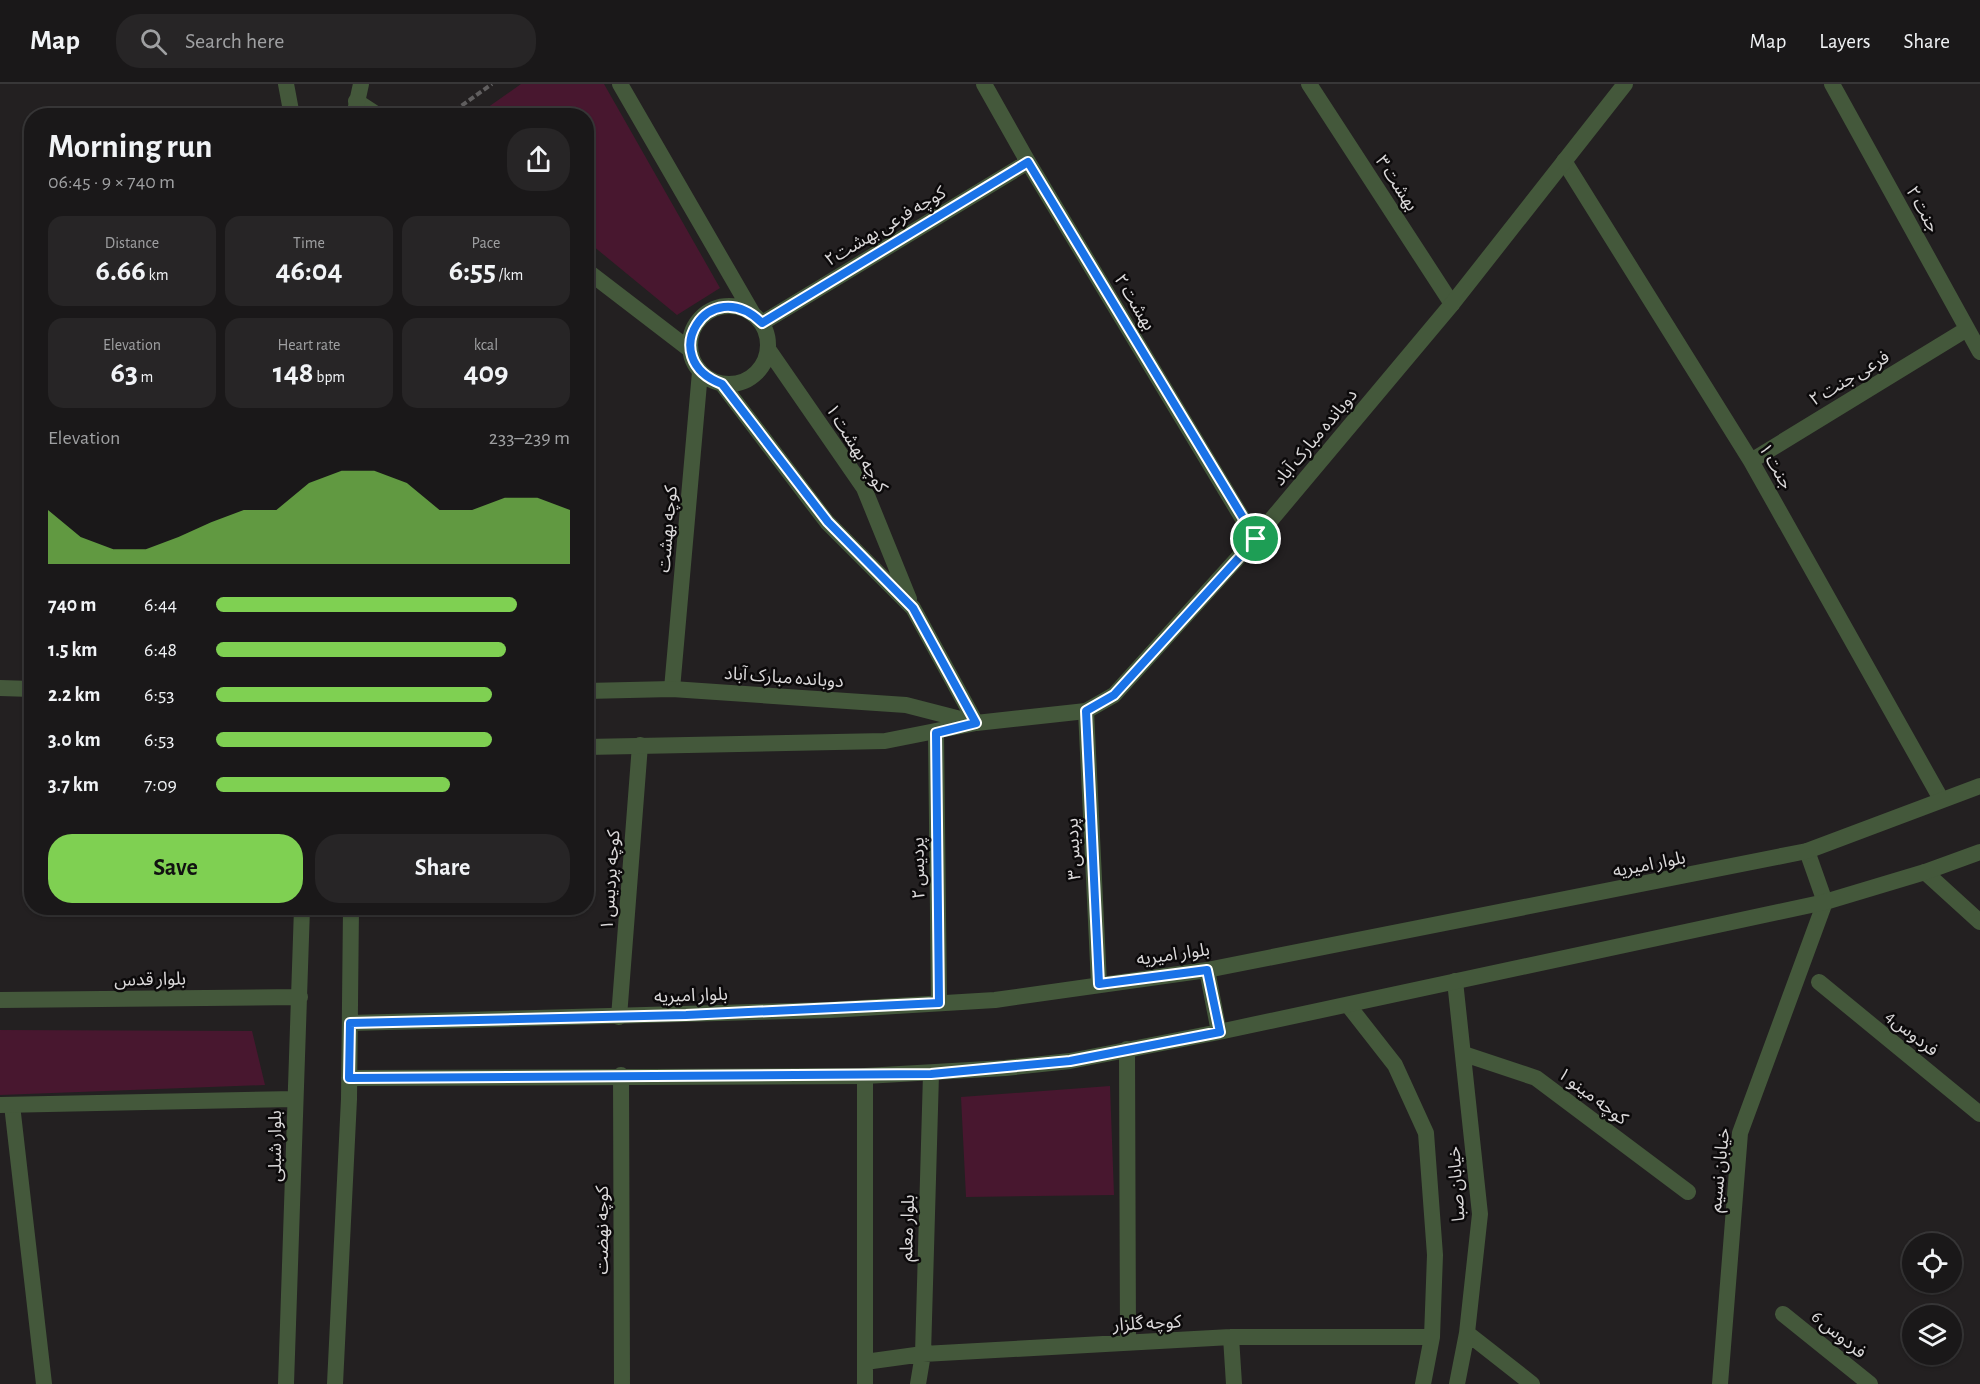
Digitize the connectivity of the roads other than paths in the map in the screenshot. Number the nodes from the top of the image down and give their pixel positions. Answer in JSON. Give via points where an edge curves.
{"nodes":[{"id":1,"x":286,"y":84,"type":"edge"},
{"id":2,"x":362,"y":84,"type":"edge"},
{"id":3,"x":620,"y":84,"type":"edge"},
{"id":4,"x":984,"y":84,"type":"edge"},
{"id":5,"x":1309,"y":84,"type":"edge"},
{"id":6,"x":1625,"y":84,"type":"edge"},
{"id":7,"x":1832,"y":84,"type":"edge"},
{"id":8,"x":290,"y":108,"type":"edge"},
{"id":9,"x":355,"y":108,"type":"edge"},
{"id":10,"x":1564,"y":161,"type":"junction"},
{"id":11,"x":1028,"y":162,"type":"junction"},
{"id":12,"x":594,"y":276,"type":"edge"},
{"id":13,"x":1452,"y":304,"type":"junction"},
{"id":14,"x":757,"y":318,"type":"junction"},
{"id":15,"x":1966,"y":329,"type":"junction"},
{"id":16,"x":690,"y":349,"type":"junction"},
{"id":17,"x":768,"y":349,"type":"junction"},
{"id":18,"x":1980,"y":352,"type":"edge"},
{"id":19,"x":700,"y":372,"type":"junction"},
{"id":20,"x":722,"y":384,"type":"junction"},
{"id":21,"x":1751,"y":461,"type":"junction"},
{"id":22,"x":1256,"y":539,"type":"junction"},
{"id":23,"x":913,"y":608,"type":"junction"},
{"id":24,"x":0,"y":688,"type":"edge"},
{"id":25,"x":24,"y":689,"type":"edge"},
{"id":26,"x":672,"y":689,"type":"junction"},
{"id":27,"x":594,"y":691,"type":"edge"},
{"id":28,"x":1086,"y":711,"type":"junction"},
{"id":29,"x":976,"y":723,"type":"junction"},
{"id":30,"x":936,"y":733,"type":"junction"},
{"id":31,"x":640,"y":745,"type":"junction"},
{"id":32,"x":594,"y":747,"type":"edge"},
{"id":33,"x":1980,"y":786,"type":"edge"},
{"id":34,"x":1941,"y":799,"type":"junction"},
{"id":35,"x":1807,"y":851,"type":"junction"},
{"id":36,"x":1980,"y":852,"type":"edge"},
{"id":37,"x":1925,"y":872,"type":"junction"},
{"id":38,"x":1825,"y":902,"type":"junction"},
{"id":39,"x":302,"y":915,"type":"edge"},
{"id":40,"x":351,"y":915,"type":"edge"},
{"id":41,"x":1980,"y":922,"type":"edge"},
{"id":42,"x":1207,"y":970,"type":"junction"},
{"id":43,"x":1455,"y":981,"type":"junction"},
{"id":44,"x":1819,"y":982,"type":"dead end"},
{"id":45,"x":1099,"y":984,"type":"junction"},
{"id":46,"x":300,"y":997,"type":"junction"},
{"id":47,"x":0,"y":1000,"type":"edge"},
{"id":48,"x":939,"y":1003,"type":"junction"},
{"id":49,"x":1348,"y":1005,"type":"junction"},
{"id":50,"x":619,"y":1017,"type":"junction"},
{"id":51,"x":350,"y":1023,"type":"junction"},
{"id":52,"x":1220,"y":1032,"type":"junction"},
{"id":53,"x":1127,"y":1049,"type":"junction"},
{"id":54,"x":1464,"y":1054,"type":"junction"},
{"id":55,"x":931,"y":1074,"type":"junction"},
{"id":56,"x":621,"y":1076,"type":"junction"},
{"id":57,"x":865,"y":1076,"type":"junction"},
{"id":58,"x":349,"y":1078,"type":"junction"},
{"id":59,"x":295,"y":1099,"type":"junction"},
{"id":60,"x":6,"y":1105,"type":"edge"},
{"id":61,"x":1980,"y":1114,"type":"edge"},
{"id":62,"x":1688,"y":1192,"type":"dead end"},
{"id":63,"x":1783,"y":1314,"type":"dead end"},
{"id":64,"x":1467,"y":1334,"type":"junction"},
{"id":65,"x":1231,"y":1337,"type":"junction"},
{"id":66,"x":1432,"y":1337,"type":"junction"},
{"id":67,"x":1128,"y":1343,"type":"junction"},
{"id":68,"x":923,"y":1354,"type":"junction"},
{"id":69,"x":865,"y":1362,"type":"junction"},
{"id":70,"x":44,"y":1384,"type":"edge"},
{"id":71,"x":286,"y":1384,"type":"edge"},
{"id":72,"x":335,"y":1384,"type":"edge"},
{"id":73,"x":622,"y":1384,"type":"edge"},
{"id":74,"x":865,"y":1384,"type":"edge"},
{"id":75,"x":918,"y":1384,"type":"edge"},
{"id":76,"x":1234,"y":1384,"type":"edge"},
{"id":77,"x":1423,"y":1384,"type":"edge"},
{"id":78,"x":1457,"y":1384,"type":"edge"},
{"id":79,"x":1532,"y":1384,"type":"edge"},
{"id":80,"x":1720,"y":1384,"type":"edge"},
{"id":81,"x":1870,"y":1384,"type":"edge"}],
"edges":[{"from":1,"to":8,"type":"street"},
{"from":2,"to":9,"type":"street"},
{"from":3,"to":14,"type":"street"},
{"from":4,"to":11,"type":"street","name":"بهشت ۲"},
{"from":5,"to":13,"type":"street","name":"بهشت ۳"},
{"from":6,"to":10,"type":"street","name":"دوبانده مبارک آباد"},
{"from":7,"to":15,"type":"street","name":"جنت ۲"},
{"from":10,"to":13,"type":"street","name":"دوبانده مبارک آباد"},
{"from":10,"to":21,"type":"street","name":"جنت ۱"},
{"from":11,"to":14,"type":"street","name":"کوچه فرعی بهشت۲"},
{"from":11,"to":22,"type":"street","name":"بهشت ۲"},
{"from":12,"to":16,"type":"street"},
{"from":13,"to":22,"type":"street","name":"دوبانده مبارک آباد"},
{"from":14,"to":16,"type":"street","via":[[741,308],[716,308],[696,324]]},
{"from":14,"to":17,"type":"street"},
{"from":15,"to":18,"type":"street","name":"جنت ۲"},
{"from":15,"to":21,"type":"street","name":"فرعی جنت ۲"},
{"from":16,"to":19,"type":"street"},
{"from":17,"to":20,"type":"street","via":[[765,362],[747,381]]},
{"from":17,"to":23,"type":"street","name":"کوچه بهشت ۱","via":[[864,488]]},
{"from":19,"to":20,"type":"street"},
{"from":19,"to":26,"type":"street","name":"کوچه بهشت"},
{"from":20,"to":23,"type":"street","via":[[828,522]]},
{"from":21,"to":34,"type":"street","name":"جنت ۱"},
{"from":22,"to":28,"type":"street","name":"دوبانده مبارک آباد","via":[[1114,695]]},
{"from":23,"to":29,"type":"street"},
{"from":24,"to":25,"type":"street"},
{"from":26,"to":27,"type":"street","name":"دوبانده مبارک آباد"},
{"from":26,"to":29,"type":"street","name":"دوبانده مبارک آباد","via":[[906,705]]},
{"from":28,"to":29,"type":"street","name":"دوبانده مبارک آباد"},
{"from":28,"to":45,"type":"street","name":"پردیس ۳"},
{"from":29,"to":30,"type":"street","name":"دوبانده مبارک آباد"},
{"from":30,"to":31,"type":"street","name":"دوبانده مبارک آباد","via":[[885,741]]},
{"from":30,"to":48,"type":"street","name":"پردیس ۲"},
{"from":31,"to":32,"type":"street","name":"دوبانده مبارک آباد"},
{"from":31,"to":50,"type":"street","name":"کوچه پردیس ۱"},
{"from":33,"to":34,"type":"street","name":"بلوار امیریه"},
{"from":34,"to":35,"type":"street","name":"بلوار امیریه"},
{"from":35,"to":38,"type":"street"},
{"from":35,"to":42,"type":"street","name":"بلوار امیریه"},
{"from":36,"to":37,"type":"street"},
{"from":37,"to":38,"type":"street"},
{"from":37,"to":41,"type":"street"},
{"from":38,"to":43,"type":"street"},
{"from":38,"to":80,"type":"street","name":"خیابان نسیم","via":[[1740,1133]]},
{"from":39,"to":46,"type":"street","name":"بلوار شبلی"},
{"from":40,"to":51,"type":"street"},
{"from":42,"to":45,"type":"street","name":"بلوار امیریه"},
{"from":42,"to":52,"type":"street"},
{"from":43,"to":49,"type":"street"},
{"from":43,"to":54,"type":"street","name":"خیابان صبا"},
{"from":44,"to":61,"type":"street","name":"فردوس4"},
{"from":45,"to":48,"type":"street","name":"بلوار امیریه"},
{"from":46,"to":47,"type":"street","name":"بلوار قدس"},
{"from":46,"to":59,"type":"street","name":"بلوار شبلی"},
{"from":48,"to":50,"type":"street","name":"بلوار امیریه"},
{"from":49,"to":52,"type":"street"},
{"from":49,"to":66,"type":"street","name":"خیابان صبا","via":[[1395,1065],[1426,1133],[1435,1255]]},
{"from":50,"to":51,"type":"street","name":"بلوار امیریه"},
{"from":51,"to":58,"type":"street"},
{"from":52,"to":53,"type":"street"},
{"from":53,"to":55,"type":"street","via":[[1070,1061]]},
{"from":53,"to":67,"type":"street"},
{"from":54,"to":62,"type":"street","name":"کوچه مینو ۱","via":[[1536,1078]]},
{"from":54,"to":64,"type":"street","name":"خیابان صبا","via":[[1480,1214]]},
{"from":55,"to":57,"type":"street"},
{"from":55,"to":68,"type":"street","name":"بلوار معلم"},
{"from":56,"to":57,"type":"street"},
{"from":56,"to":58,"type":"street"},
{"from":56,"to":73,"type":"street","name":"کوچه نهضت"},
{"from":57,"to":69,"type":"street"},
{"from":58,"to":72,"type":"street"},
{"from":59,"to":60,"type":"street"},
{"from":59,"to":71,"type":"street","name":"بلوار شبلی"},
{"from":60,"to":70,"type":"street"},
{"from":63,"to":81,"type":"street","name":"فردوس 6"},
{"from":64,"to":78,"type":"street","name":"خیابان صبا"},
{"from":64,"to":79,"type":"street"},
{"from":65,"to":66,"type":"street","name":"کوچه گلزار"},
{"from":65,"to":67,"type":"street","name":"کوچه گلزار"},
{"from":65,"to":76,"type":"street"},
{"from":66,"to":77,"type":"street","name":"خیابان صبا"},
{"from":67,"to":68,"type":"street","name":"کوچه گلزار"},
{"from":68,"to":69,"type":"street","name":"کوچه گلزار"},
{"from":68,"to":75,"type":"street","name":"بلوار معلم"},
{"from":69,"to":74,"type":"street"}]}
